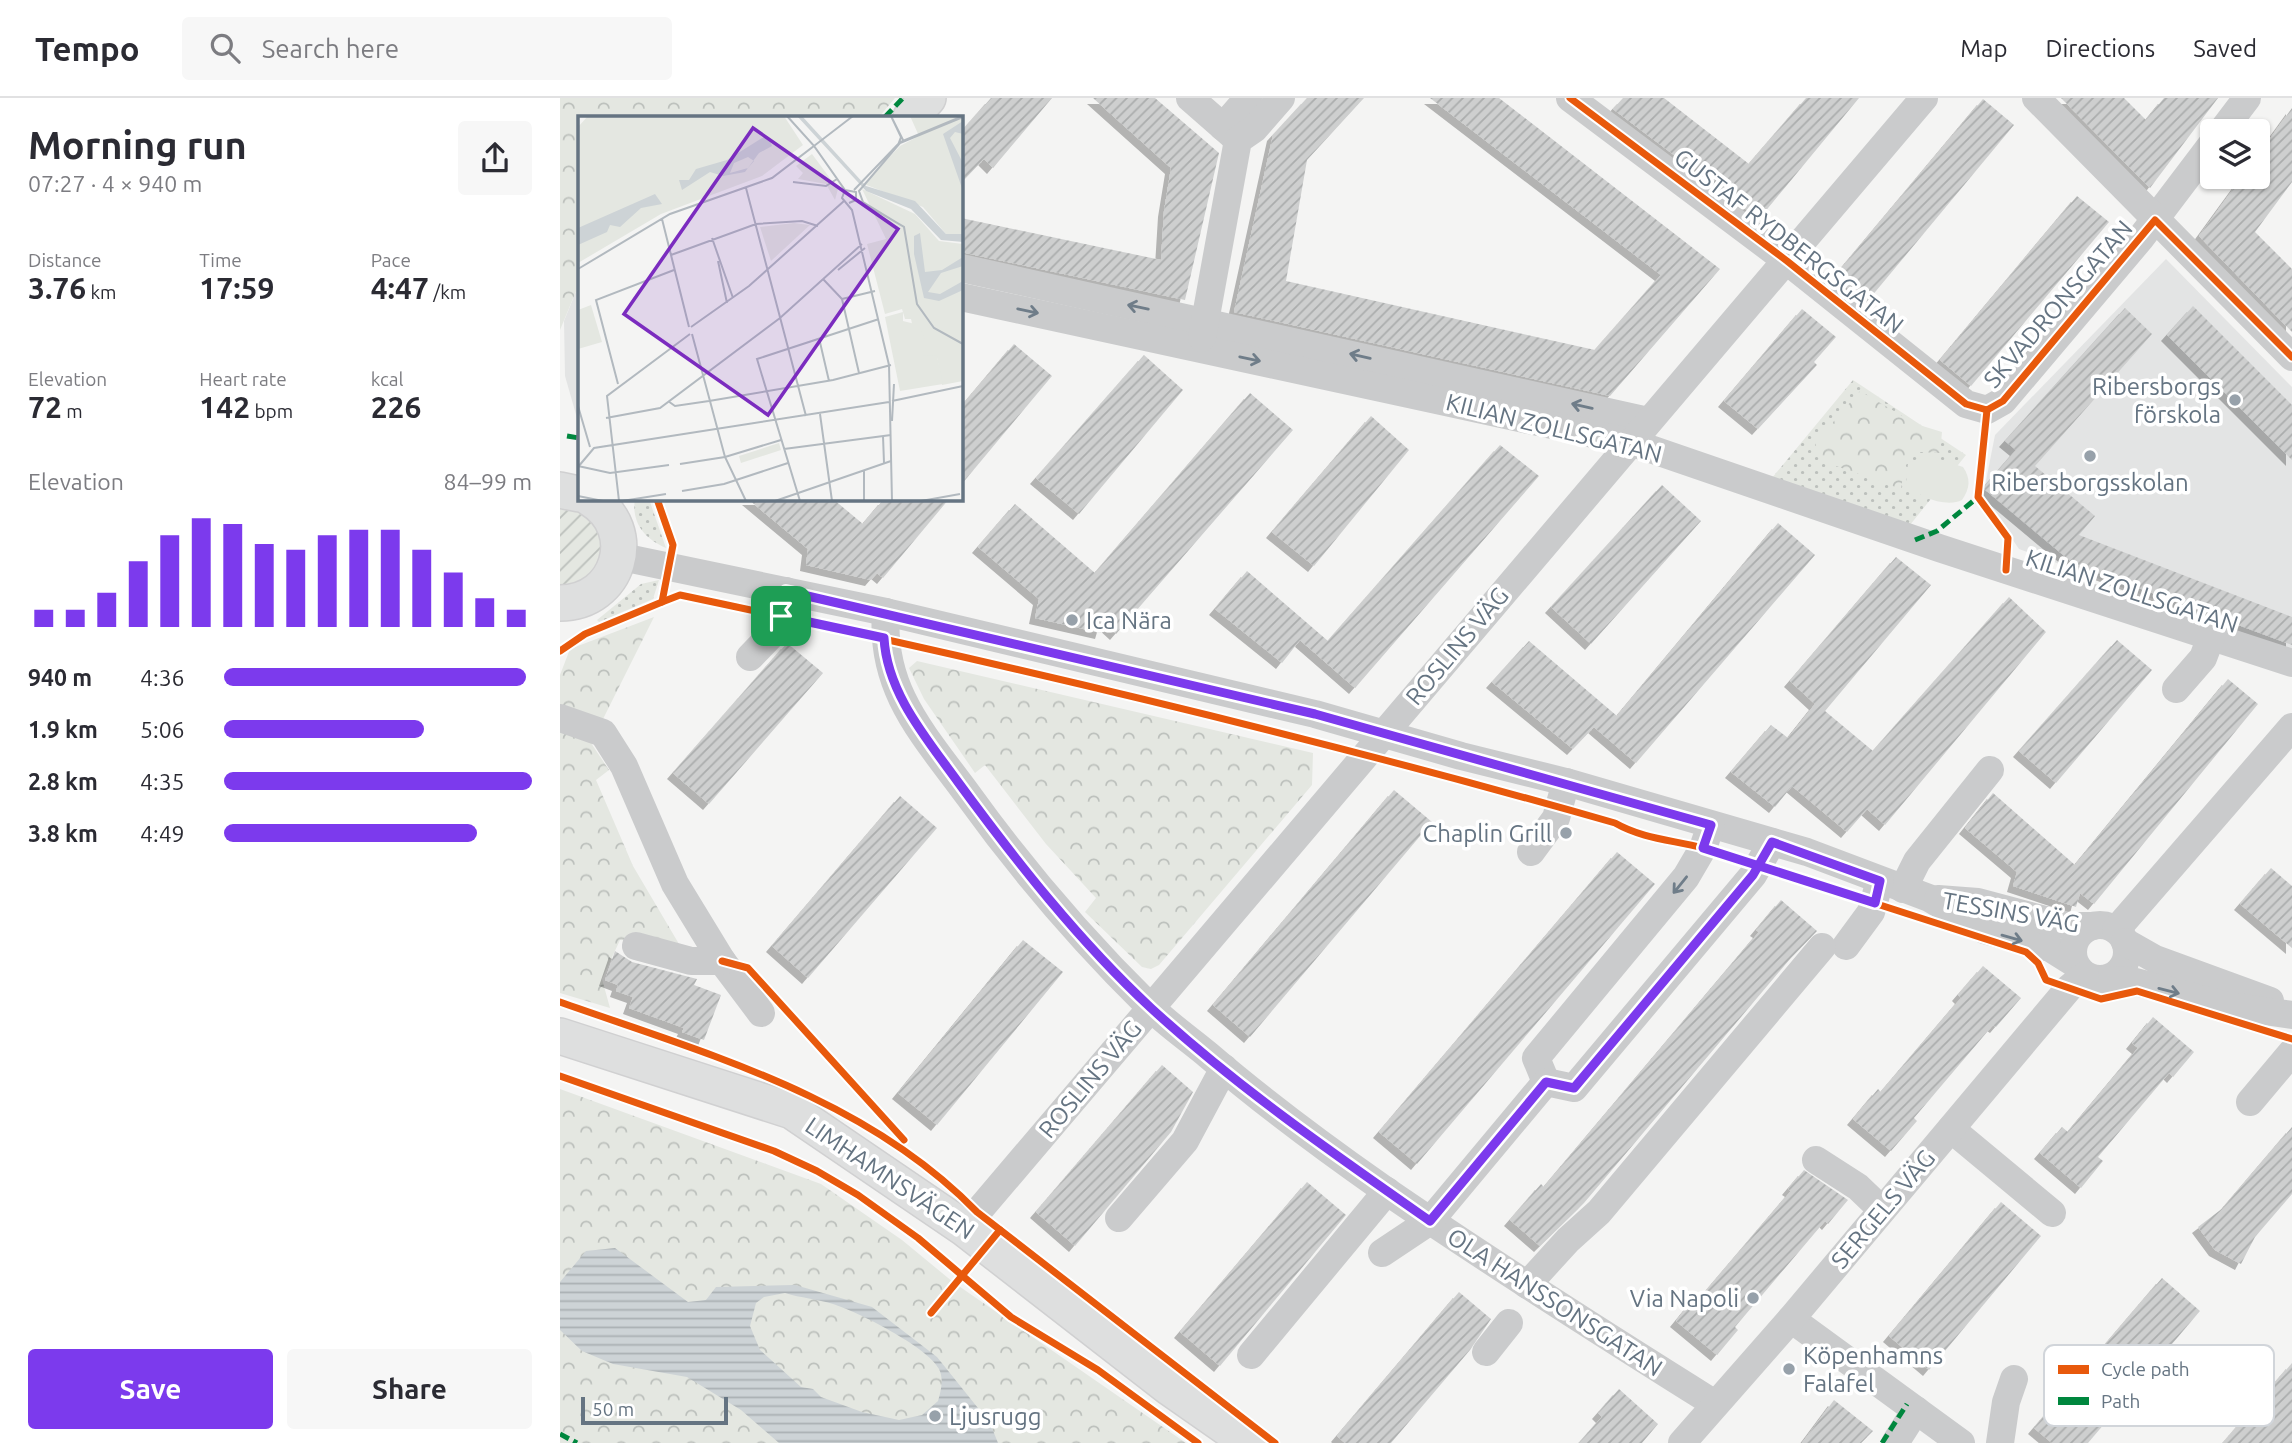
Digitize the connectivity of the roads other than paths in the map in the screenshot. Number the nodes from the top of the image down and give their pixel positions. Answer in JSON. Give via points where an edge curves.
{"nodes":[{"id":1,"x":928,"y":98,"type":"edge"},
{"id":2,"x":955,"y":98,"type":"edge"},
{"id":3,"x":1190,"y":98,"type":"edge"},
{"id":4,"x":1248,"y":98,"type":"edge"},
{"id":5,"x":1281,"y":98,"type":"edge"},
{"id":6,"x":1924,"y":98,"type":"edge"},
{"id":7,"x":2036,"y":98,"type":"edge"},
{"id":8,"x":2247,"y":98,"type":"edge"},
{"id":9,"x":1586,"y":103,"type":"edge"},
{"id":10,"x":912,"y":116,"type":"edge"},
{"id":11,"x":939,"y":116,"type":"edge"},
{"id":12,"x":2231,"y":119,"type":"edge"},
{"id":13,"x":1231,"y":134,"type":"junction"},
{"id":14,"x":2200,"y":160,"type":"edge"},
{"id":15,"x":2155,"y":220,"type":"junction"},
{"id":16,"x":1787,"y":261,"type":"junction"},
{"id":17,"x":962,"y":268,"type":"edge"},
{"id":18,"x":962,"y":298,"type":"edge"},
{"id":19,"x":1202,"y":334,"type":"junction"},
{"id":20,"x":2292,"y":357,"type":"edge"},
{"id":21,"x":1987,"y":410,"type":"joint"},
{"id":22,"x":1648,"y":421,"type":"junction"},
{"id":23,"x":1630,"y":442,"type":"junction"},
{"id":24,"x":589,"y":500,"type":"edge"},
{"id":25,"x":617,"y":556,"type":"junction"},
{"id":26,"x":786,"y":591,"type":"junction"},
{"id":27,"x":560,"y":604,"type":"edge"},
{"id":28,"x":886,"y":612,"type":"junction"},
{"id":29,"x":2211,"y":637,"type":"junction"},
{"id":30,"x":750,"y":657,"type":"dead end"},
{"id":31,"x":2292,"y":663,"type":"edge"},
{"id":32,"x":2176,"y":689,"type":"dead end"},
{"id":33,"x":560,"y":718,"type":"edge"},
{"id":34,"x":2292,"y":727,"type":"edge"},
{"id":35,"x":1383,"y":733,"type":"junction"},
{"id":36,"x":1990,"y":770,"type":"dead end"},
{"id":37,"x":1566,"y":782,"type":"junction"},
{"id":38,"x":1711,"y":825,"type":"junction"},
{"id":39,"x":1772,"y":842,"type":"junction"},
{"id":40,"x":1531,"y":852,"type":"dead end"},
{"id":41,"x":1904,"y":889,"type":"junction"},
{"id":42,"x":2111,"y":933,"type":"junction"},
{"id":43,"x":636,"y":946,"type":"dead end"},
{"id":44,"x":722,"y":961,"type":"junction"},
{"id":45,"x":2087,"y":973,"type":"junction"},
{"id":46,"x":1151,"y":1007,"type":"junction"},
{"id":47,"x":761,"y":1013,"type":"dead end"},
{"id":48,"x":2292,"y":1013,"type":"edge"},
{"id":49,"x":560,"y":1036,"type":"edge"},
{"id":50,"x":2292,"y":1052,"type":"edge"},
{"id":51,"x":1229,"y":1073,"type":"junction"},
{"id":52,"x":1546,"y":1082,"type":"junction"},
{"id":53,"x":2250,"y":1102,"type":"dead end"},
{"id":54,"x":1211,"y":1124,"type":"dead end"},
{"id":55,"x":1951,"y":1129,"type":"junction"},
{"id":56,"x":1816,"y":1160,"type":"dead end"},
{"id":57,"x":1387,"y":1191,"type":"junction"},
{"id":58,"x":1882,"y":1210,"type":"junction"},
{"id":59,"x":2052,"y":1213,"type":"dead end"},
{"id":60,"x":1119,"y":1218,"type":"dead end"},
{"id":61,"x":1430,"y":1221,"type":"junction"},
{"id":62,"x":964,"y":1228,"type":"junction"},
{"id":63,"x":1382,"y":1253,"type":"dead end"},
{"id":64,"x":1580,"y":1253,"type":"dead end"},
{"id":65,"x":1535,"y":1290,"type":"junction"},
{"id":66,"x":1791,"y":1319,"type":"junction"},
{"id":67,"x":1509,"y":1323,"type":"dead end"},
{"id":68,"x":1486,"y":1352,"type":"dead end"},
{"id":69,"x":1251,"y":1355,"type":"dead end"},
{"id":70,"x":2014,"y":1380,"type":"dead end"},
{"id":71,"x":1715,"y":1404,"type":"junction"},
{"id":72,"x":1916,"y":1410,"type":"junction"},
{"id":73,"x":1249,"y":1443,"type":"edge"},
{"id":74,"x":1682,"y":1443,"type":"edge"},
{"id":75,"x":1895,"y":1443,"type":"edge"},
{"id":76,"x":1961,"y":1443,"type":"edge"},
{"id":77,"x":2000,"y":1443,"type":"edge"}],
"edges":[{"from":1,"to":10,"type":"main road"},
{"from":2,"to":11,"type":"main road"},
{"from":3,"to":13,"type":"street"},
{"from":4,"to":13,"type":"street"},
{"from":5,"to":13,"type":"street","via":[[1254,129]]},
{"from":6,"to":16,"type":"street","name":"ROSLINS VÄG"},
{"from":7,"to":15,"type":"street"},
{"from":8,"to":12,"type":"street"},
{"from":9,"to":16,"type":"street","name":"GUSTAF RYDBERGSGATAN"},
{"from":13,"to":19,"type":"street"},
{"from":14,"to":15,"type":"street","name":"SKVADRONSGATAN"},
{"from":15,"to":20,"type":"street"},
{"from":15,"to":21,"type":"street","name":"SKVADRONSGATAN","via":[[2003,401]]},
{"from":16,"to":21,"type":"street","name":"GUSTAF RYDBERGSGATAN","via":[[1966,404]]},
{"from":16,"to":22,"type":"street","name":"ROSLINS VÄG"},
{"from":19,"to":17,"type":"street","name":"KILIAN ZOLLSGATAN","one_way":true},
{"from":18,"to":19,"type":"street","name":"KILIAN ZOLLSGATAN","one_way":true},
{"from":22,"to":19,"type":"street","name":"KILIAN ZOLLSGATAN","one_way":true},
{"from":19,"to":23,"type":"street","name":"KILIAN ZOLLSGATAN","one_way":true},
{"from":22,"to":23,"type":"street","name":"ROSLINS VÄG"},
{"from":23,"to":29,"type":"street","name":"KILIAN ZOLLSGATAN"},
{"from":23,"to":35,"type":"street","name":"ROSLINS VÄG"},
{"from":24,"to":25,"type":"main road","via":[[618,545]]},
{"from":25,"to":26,"type":"street","name":"TESSINS VÄG"},
{"from":25,"to":27,"type":"main road","via":[[613,573],[593,596]]},
{"from":26,"to":28,"type":"street","name":"TESSINS VÄG"},
{"from":26,"to":30,"type":"street","via":[[779,626]]},
{"from":28,"to":35,"type":"street","name":"TESSINS VÄG"},
{"from":28,"to":46,"type":"street","name":"OLA HANSSONSGATAN","via":[[884,650],[891,677],[925,736],[1044,891]]},
{"from":29,"to":31,"type":"street","name":"KILIAN ZOLLSGATAN"},
{"from":29,"to":32,"type":"street","via":[[2203,658]]},
{"from":33,"to":44,"type":"street","via":[[603,733],[624,766],[674,884]]},
{"from":34,"to":42,"type":"street"},
{"from":35,"to":37,"type":"street","name":"TESSINS VÄG"},
{"from":35,"to":46,"type":"street","name":"ROSLINS VÄG"},
{"from":36,"to":41,"type":"street","via":[[1917,861]]},
{"from":37,"to":38,"type":"street","name":"TESSINS VÄG"},
{"from":37,"to":40,"type":"street","via":[[1556,818]]},
{"from":38,"to":39,"type":"street","name":"TESSINS VÄG"},
{"from":38,"to":52,"type":"street","one_way":true,"via":[[1686,877],[1536,1058]]},
{"from":39,"to":41,"type":"street","name":"TESSINS VÄG"},
{"from":39,"to":52,"type":"street","via":[[1753,875],[1574,1088]]},
{"from":41,"to":42,"type":"street","name":"TESSINS VÄG"},
{"from":41,"to":45,"type":"street","name":"TESSINS VÄG","one_way":true,"via":[[1984,930],[2050,948]]},
{"from":41,"to":65,"type":"street","via":[[1834,947],[1599,1212],[1568,1240]]},
{"from":42,"to":45,"type":"street","name":"TESSINS VÄG","via":[[2078,936],[2074,944]]},
{"from":42,"to":45,"type":"street","via":[[2125,962],[2120,971]]},
{"from":42,"to":48,"type":"street","name":"TESSINS VÄG","via":[[2155,959],[2232,985]]},
{"from":43,"to":44,"type":"street","via":[[691,961]]},
{"from":44,"to":47,"type":"street"},
{"from":45,"to":48,"type":"street","name":"TESSINS VÄG","one_way":true,"via":[[2224,1004]]},
{"from":45,"to":55,"type":"street","name":"SERGELS VÄG","via":[[2069,988]]},
{"from":46,"to":51,"type":"street","name":"OLA HANSSONSGATAN"},
{"from":46,"to":62,"type":"street","name":"ROSLINS VÄG"},
{"from":49,"to":62,"type":"main road","name":"LIMHAMNSVÄGEN","via":[[792,1111]]},
{"from":50,"to":53,"type":"street"},
{"from":51,"to":54,"type":"street"},
{"from":51,"to":57,"type":"street","name":"OLA HANSSONSGATAN","via":[[1288,1122]]},
{"from":51,"to":60,"type":"street","via":[[1185,1141]]},
{"from":52,"to":61,"type":"street"},
{"from":55,"to":58,"type":"street","name":"SERGELS VÄG"},
{"from":55,"to":59,"type":"street"},
{"from":56,"to":58,"type":"street","via":[[1858,1187]]},
{"from":57,"to":61,"type":"street","name":"OLA HANSSONSGATAN"},
{"from":57,"to":69,"type":"street"},
{"from":58,"to":66,"type":"street","name":"SERGELS VÄG"},
{"from":61,"to":63,"type":"street"},
{"from":61,"to":65,"type":"street","name":"OLA HANSSONSGATAN"},
{"from":62,"to":73,"type":"main road","name":"LIMHAMNSVÄGEN","via":[[1170,1388]]},
{"from":64,"to":65,"type":"street"},
{"from":65,"to":71,"type":"street","name":"OLA HANSSONSGATAN"},
{"from":66,"to":71,"type":"street","name":"SERGELS VÄG"},
{"from":66,"to":72,"type":"street"},
{"from":67,"to":68,"type":"street"},
{"from":70,"to":77,"type":"street"},
{"from":71,"to":74,"type":"street","name":"SERGELS VÄG"},
{"from":72,"to":75,"type":"street"},
{"from":72,"to":76,"type":"street"}]}
